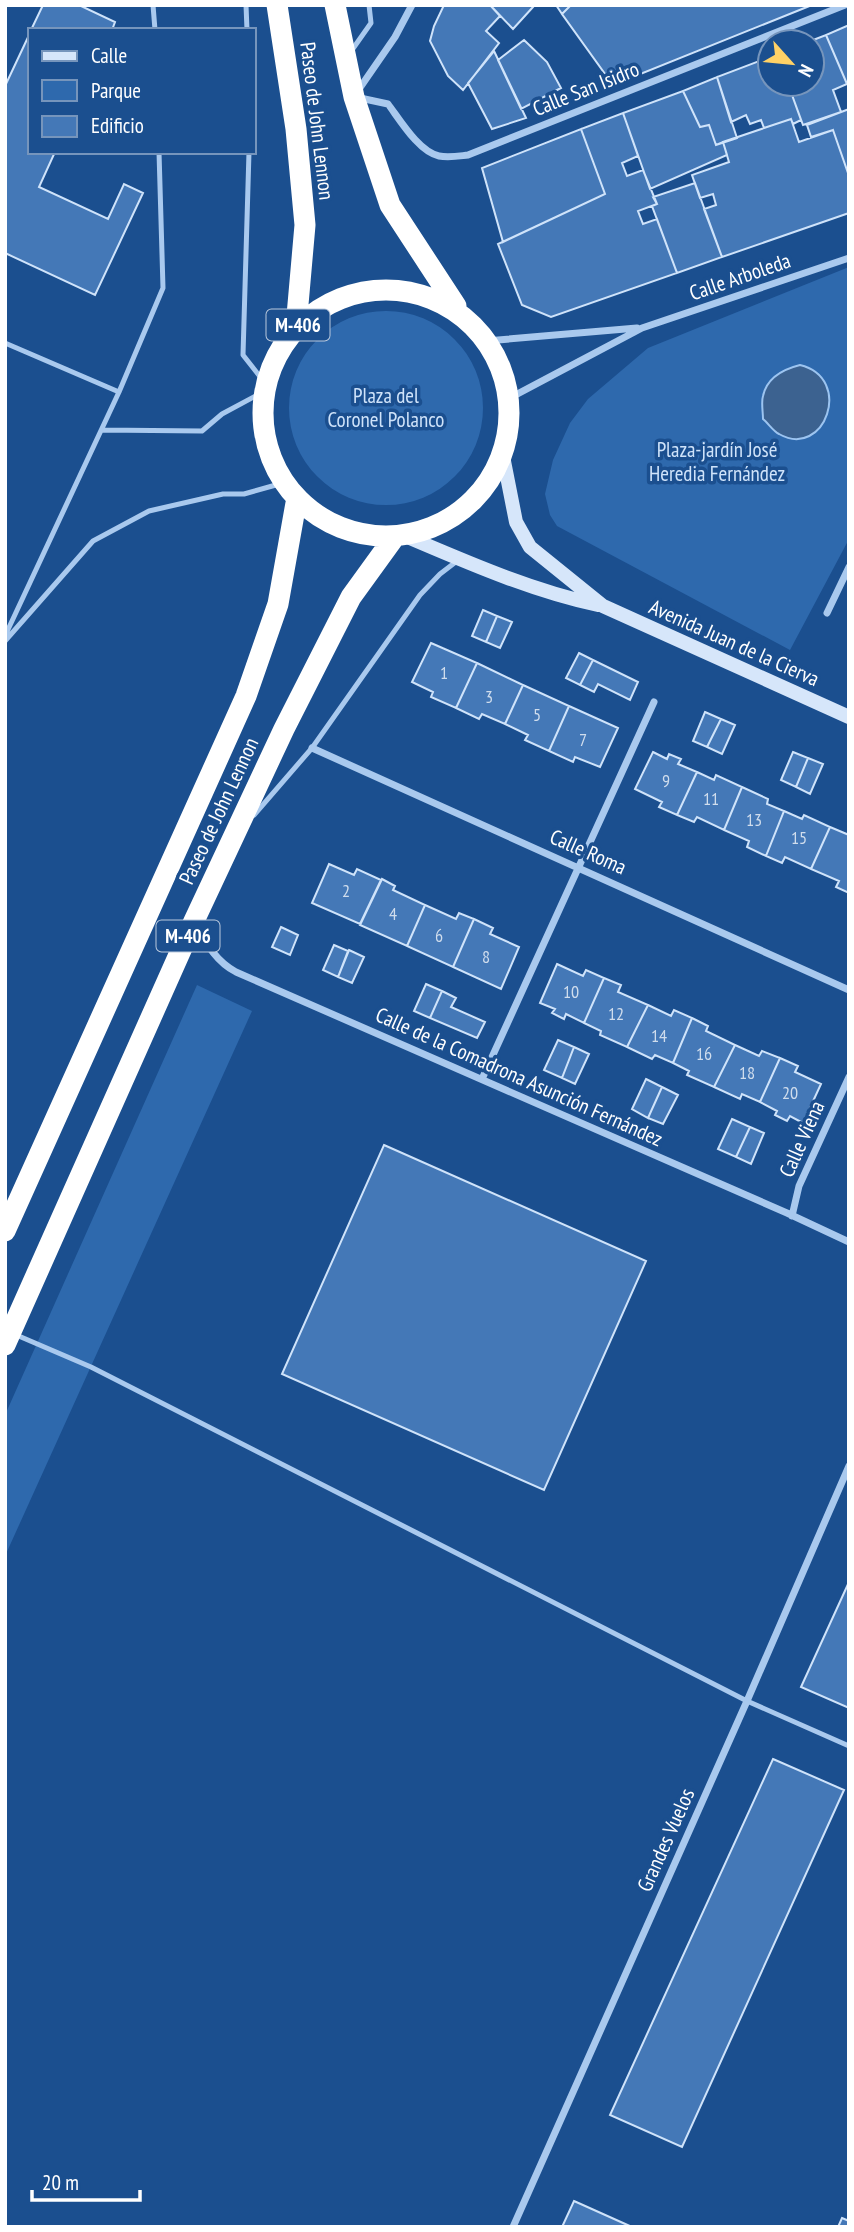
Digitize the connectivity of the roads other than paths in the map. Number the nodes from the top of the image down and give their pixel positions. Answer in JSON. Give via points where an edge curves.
{"nodes":[{"id":1,"x":153,"y":5,"type":"edge"},
{"id":2,"x":246,"y":5,"type":"edge"},
{"id":3,"x":277,"y":5,"type":"edge"},
{"id":4,"x":335,"y":5,"type":"edge"},
{"id":5,"x":369,"y":5,"type":"edge"},
{"id":6,"x":412,"y":5,"type":"edge"},
{"id":7,"x":845,"y":5,"type":"edge"},
{"id":8,"x":155,"y":28,"type":"edge"},
{"id":9,"x":247,"y":28,"type":"edge"},
{"id":10,"x":346,"y":59,"type":"junction"},
{"id":11,"x":354,"y":97,"type":"junction"},
{"id":12,"x":159,"y":154,"type":"edge"},
{"id":13,"x":249,"y":154,"type":"edge"},
{"id":14,"x":849,"y":258,"type":"edge"},
{"id":15,"x":456,"y":306,"type":"junction"},
{"id":16,"x":296,"y":327,"type":"junction"},
{"id":17,"x":642,"y":328,"type":"junction"},
{"id":18,"x":486,"y":341,"type":"junction"},
{"id":19,"x":5,"y":343,"type":"edge"},
{"id":20,"x":264,"y":387,"type":"junction"},
{"id":21,"x":119,"y":392,"type":"junction"},
{"id":22,"x":508,"y":399,"type":"junction"},
{"id":23,"x":102,"y":430,"type":"junction"},
{"id":24,"x":503,"y":456,"type":"junction"},
{"id":25,"x":283,"y":483,"type":"junction"},
{"id":26,"x":296,"y":503,"type":"junction"},
{"id":27,"x":401,"y":538,"type":"junction"},
{"id":28,"x":459,"y":559,"type":"junction"},
{"id":29,"x":849,"y":567,"type":"edge"},
{"id":30,"x":603,"y":606,"type":"junction"},
{"id":31,"x":827,"y":613,"type":"dead end"},
{"id":32,"x":5,"y":639,"type":"edge"},
{"id":33,"x":654,"y":702,"type":"dead end"},
{"id":34,"x":849,"y":717,"type":"edge"},
{"id":35,"x":312,"y":748,"type":"junction"},
{"id":36,"x":232,"y":841,"type":"junction"},
{"id":37,"x":579,"y":867,"type":"junction"},
{"id":38,"x":194,"y":922,"type":"junction"},
{"id":39,"x":849,"y":990,"type":"edge"},
{"id":40,"x":849,"y":1077,"type":"edge"},
{"id":41,"x":482,"y":1079,"type":"junction"},
{"id":42,"x":792,"y":1216,"type":"junction"},
{"id":43,"x":5,"y":1230,"type":"edge"},
{"id":44,"x":849,"y":1242,"type":"edge"},
{"id":45,"x":8,"y":1339,"type":"edge"},
{"id":46,"x":849,"y":1466,"type":"edge"},
{"id":47,"x":747,"y":1701,"type":"junction"},
{"id":48,"x":849,"y":1746,"type":"edge"},
{"id":49,"x":513,"y":2227,"type":"edge"}],
"edges":[{"from":1,"to":8,"type":"lane"},
{"from":2,"to":9,"type":"lane"},
{"from":3,"to":16,"type":"highway","name":"Paseo de John Lennon","number":"M-406","via":[[305,225]]},
{"from":4,"to":10,"type":"highway","name":"Paseo de John Lennon","number":"M-406"},
{"from":5,"to":10,"type":"lane","via":[[371,23]]},
{"from":6,"to":11,"type":"street","via":[[396,37]]},
{"from":7,"to":11,"type":"street","name":"Calle San Isidro","via":[[468,155],[437,156],[387,104]]},
{"from":10,"to":11,"type":"highway","name":"Paseo de John Lennon","number":"M-406"},
{"from":11,"to":15,"type":"highway","name":"Paseo de John Lennon","number":"M-406","via":[[390,205]]},
{"from":12,"to":21,"type":"lane","via":[[163,288]]},
{"from":13,"to":20,"type":"lane","via":[[243,355]]},
{"from":14,"to":17,"type":"street","name":"Calle Arboleda"},
{"from":15,"to":16,"type":"highway","number":"M-406","via":[[404,288],[365,290],[329,302]]},
{"from":15,"to":18,"type":"highway","number":"M-406"},
{"from":16,"to":20,"type":"highway","number":"M-406"},
{"from":17,"to":18,"type":"street","name":"Calle Arboleda"},
{"from":17,"to":22,"type":"street","name":"Calle Arboleda"},
{"from":18,"to":22,"type":"highway","number":"M-406"},
{"from":19,"to":21,"type":"lane"},
{"from":20,"to":23,"type":"lane","via":[[202,431]]},
{"from":20,"to":25,"type":"highway","number":"M-406","via":[[262,426]]},
{"from":21,"to":23,"type":"lane"},
{"from":22,"to":24,"type":"highway","number":"M-406","via":[[510,427]]},
{"from":23,"to":32,"type":"lane"},
{"from":24,"to":27,"type":"highway","number":"M-406","via":[[476,496],[447,520]]},
{"from":24,"to":30,"type":"street","name":"Avenida Juan de la Cierva","via":[[516,522],[530,547]]},
{"from":25,"to":26,"type":"highway","number":"M-406"},
{"from":25,"to":32,"type":"lane","via":[[149,511],[93,541]]},
{"from":26,"to":27,"type":"highway","number":"M-406","via":[[348,531]]},
{"from":26,"to":43,"type":"highway","name":"Paseo de John Lennon","number":"M-406","via":[[278,604],[246,696]]},
{"from":27,"to":28,"type":"street","name":"Avenida Juan de la Cierva"},
{"from":27,"to":36,"type":"highway","name":"Paseo de John Lennon","number":"M-406","via":[[351,597]]},
{"from":28,"to":30,"type":"street","name":"Avenida Juan de la Cierva"},
{"from":28,"to":35,"type":"lane","via":[[420,596]]},
{"from":29,"to":31,"type":"street"},
{"from":30,"to":34,"type":"street","name":"Avenida Juan de la Cierva"},
{"from":33,"to":37,"type":"street"},
{"from":35,"to":36,"type":"lane"},
{"from":35,"to":37,"type":"street","name":"Calle Roma"},
{"from":36,"to":38,"type":"highway","name":"Paseo de John Lennon","number":"M-406"},
{"from":37,"to":39,"type":"street","name":"Calle Roma"},
{"from":37,"to":41,"type":"street"},
{"from":38,"to":41,"type":"street","name":"Calle de la Comadrona Asunción Fernández","via":[[208,947],[228,968]]},
{"from":38,"to":45,"type":"highway","name":"Paseo de John Lennon","number":"M-406"},
{"from":40,"to":42,"type":"street","name":"Calle Viena","via":[[799,1186]]},
{"from":41,"to":42,"type":"street","name":"Calle de la Comadrona Asunción Fernández"},
{"from":42,"to":44,"type":"street","name":"Calle de la Comadrona Asunción Fernández"},
{"from":45,"to":47,"type":"lane","via":[[91,1367]]},
{"from":46,"to":47,"type":"street","name":"Grandes Vuelos"},
{"from":47,"to":48,"type":"lane"},
{"from":47,"to":49,"type":"street","name":"Grandes Vuelos"}]}
